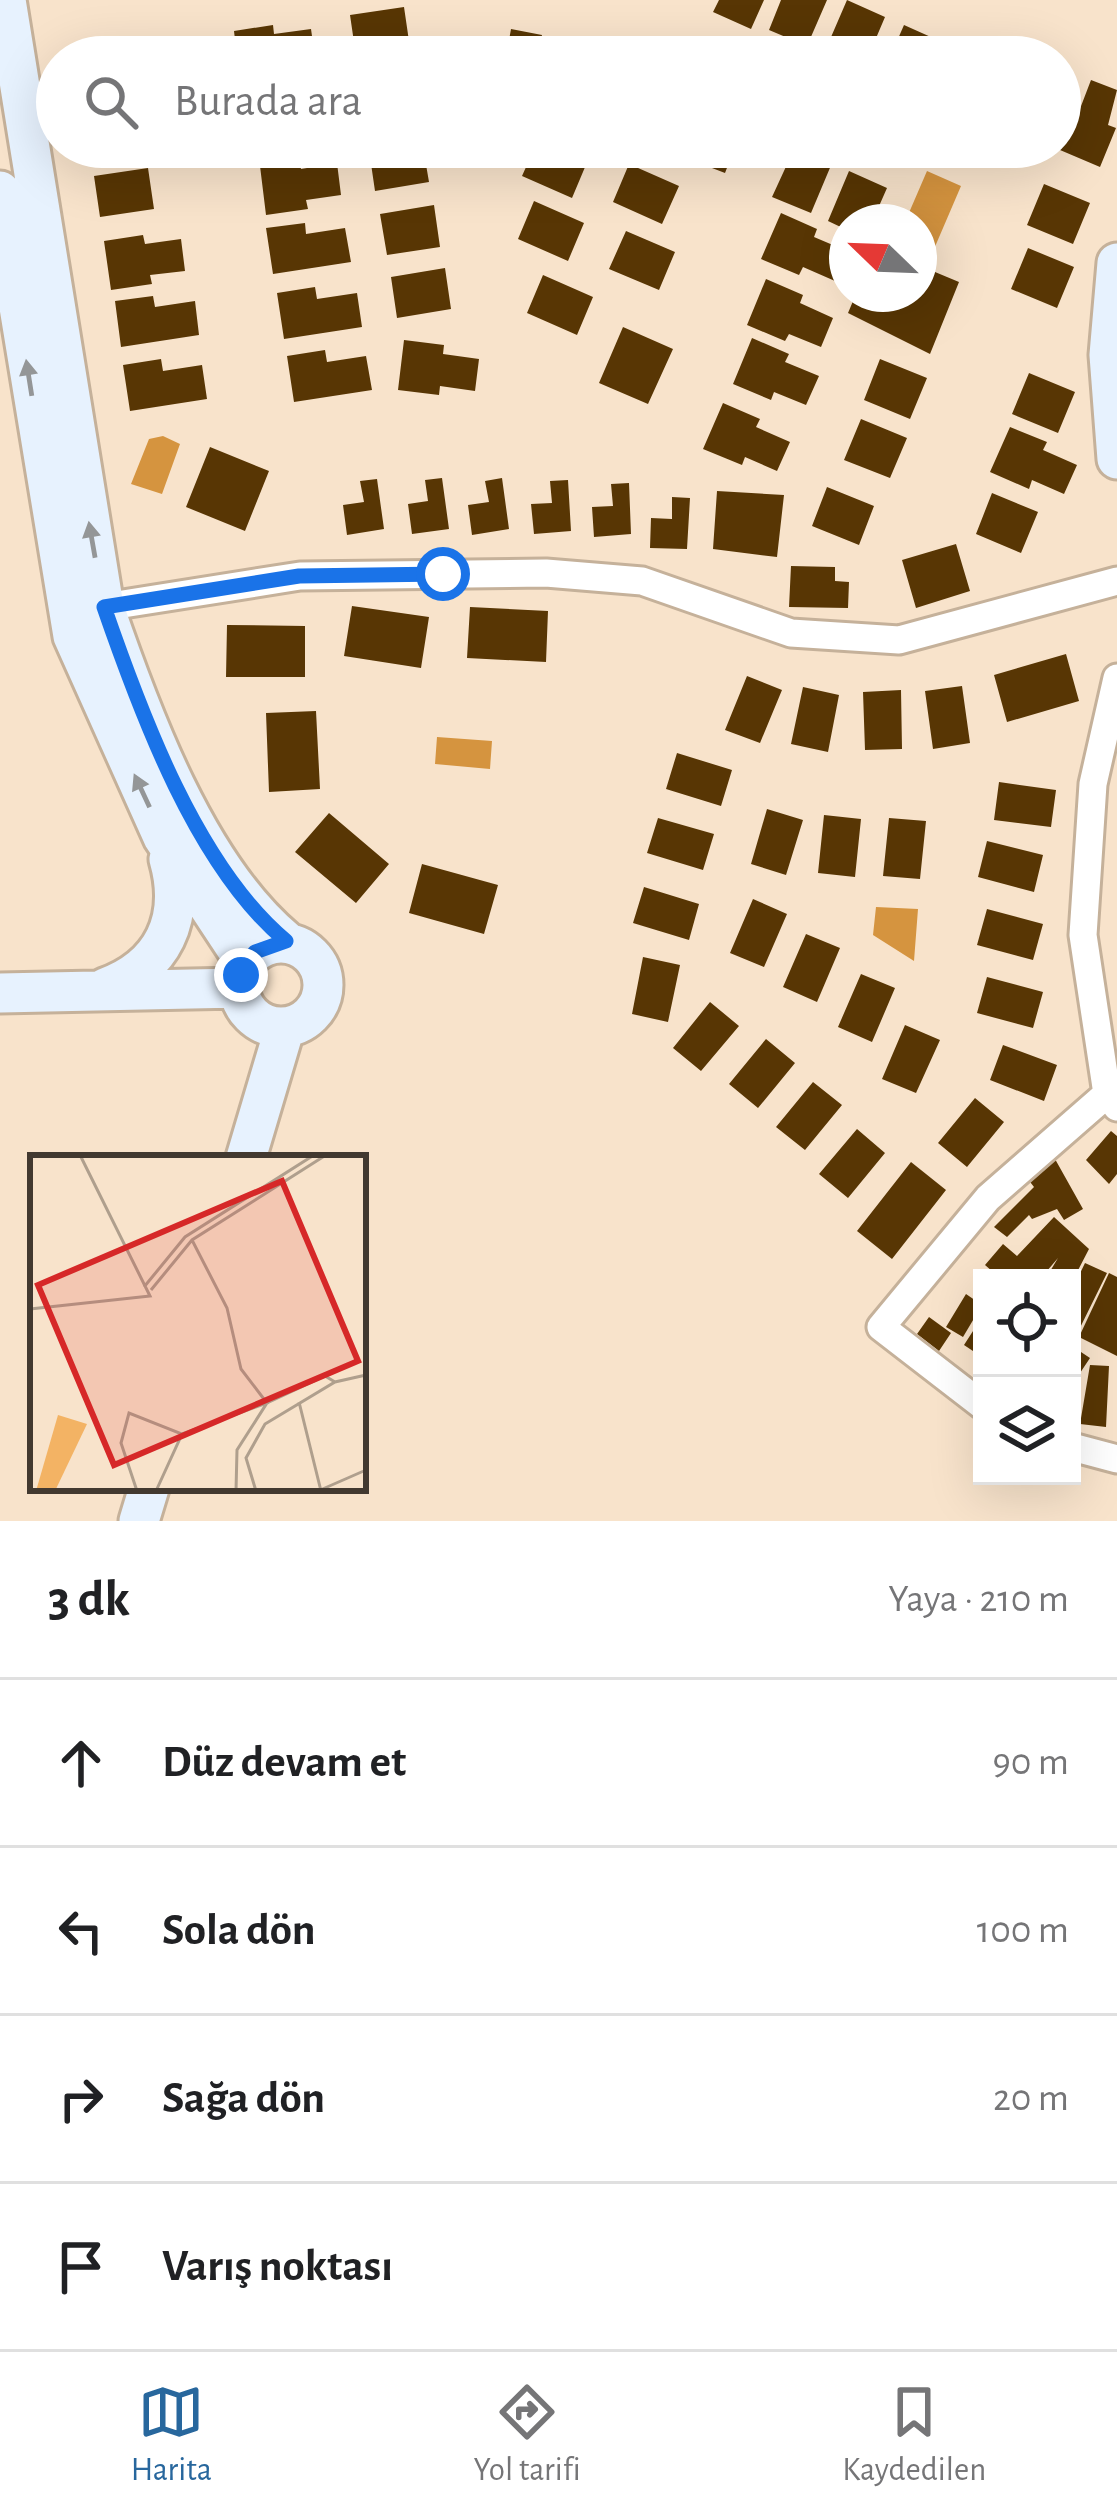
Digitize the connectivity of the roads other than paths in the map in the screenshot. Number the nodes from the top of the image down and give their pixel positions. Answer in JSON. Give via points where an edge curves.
{"nodes":[{"id":1,"x":6,"y":0,"type":"edge"},
{"id":2,"x":0,"y":191,"type":"edge"},
{"id":3,"x":1117,"y":263,"type":"edge"},
{"id":4,"x":1117,"y":459,"type":"edge"},
{"id":5,"x":1117,"y":581,"type":"edge"},
{"id":6,"x":104,"y":607,"type":"junction"},
{"id":7,"x":1117,"y":678,"type":"edge"},
{"id":8,"x":163,"y":837,"type":"junction"},
{"id":9,"x":286,"y":941,"type":"junction"},
{"id":10,"x":243,"y":976,"type":"junction"},
{"id":11,"x":95,"y":991,"type":"junction"},
{"id":12,"x":0,"y":993,"type":"edge"},
{"id":13,"x":285,"y":1027,"type":"junction"},
{"id":14,"x":1112,"y":1101,"type":"edge"},
{"id":15,"x":247,"y":1155,"type":"edge"},
{"id":16,"x":973,"y":1398,"type":"edge"},
{"id":17,"x":1081,"y":1449,"type":"edge"},
{"id":18,"x":1117,"y":1459,"type":"edge"},
{"id":19,"x":147,"y":1491,"type":"edge"},
{"id":20,"x":139,"y":1521,"type":"edge"}],
"edges":[{"from":6,"to":1,"type":"street","one_way":true},
{"from":8,"to":2,"type":"street","one_way":true,"via":[[73,636]]},
{"from":3,"to":4,"type":"street","via":[[1109,347]]},
{"from":5,"to":6,"type":"street","via":[[899,640],[790,633],[642,580],[546,573],[299,576]]},
{"from":6,"to":9,"type":"street","via":[[136,698],[198,824],[264,922]]},
{"from":7,"to":14,"type":"street","via":[[1093,784],[1083,934]]},
{"from":8,"to":10,"type":"street"},
{"from":8,"to":11,"type":"street","via":[[176,896],[164,945],[128,979]]},
{"from":9,"to":10,"type":"street","via":[[266,945]]},
{"from":9,"to":13,"type":"street","via":[[317,963],[323,991],[310,1016]]},
{"from":10,"to":11,"type":"street"},
{"from":10,"to":13,"type":"street","via":[[250,1013]]},
{"from":11,"to":12,"type":"street"},
{"from":13,"to":15,"type":"street"},
{"from":14,"to":16,"type":"street","via":[[988,1198],[881,1328]]},
{"from":17,"to":18,"type":"street"},
{"from":19,"to":20,"type":"street"}]}
